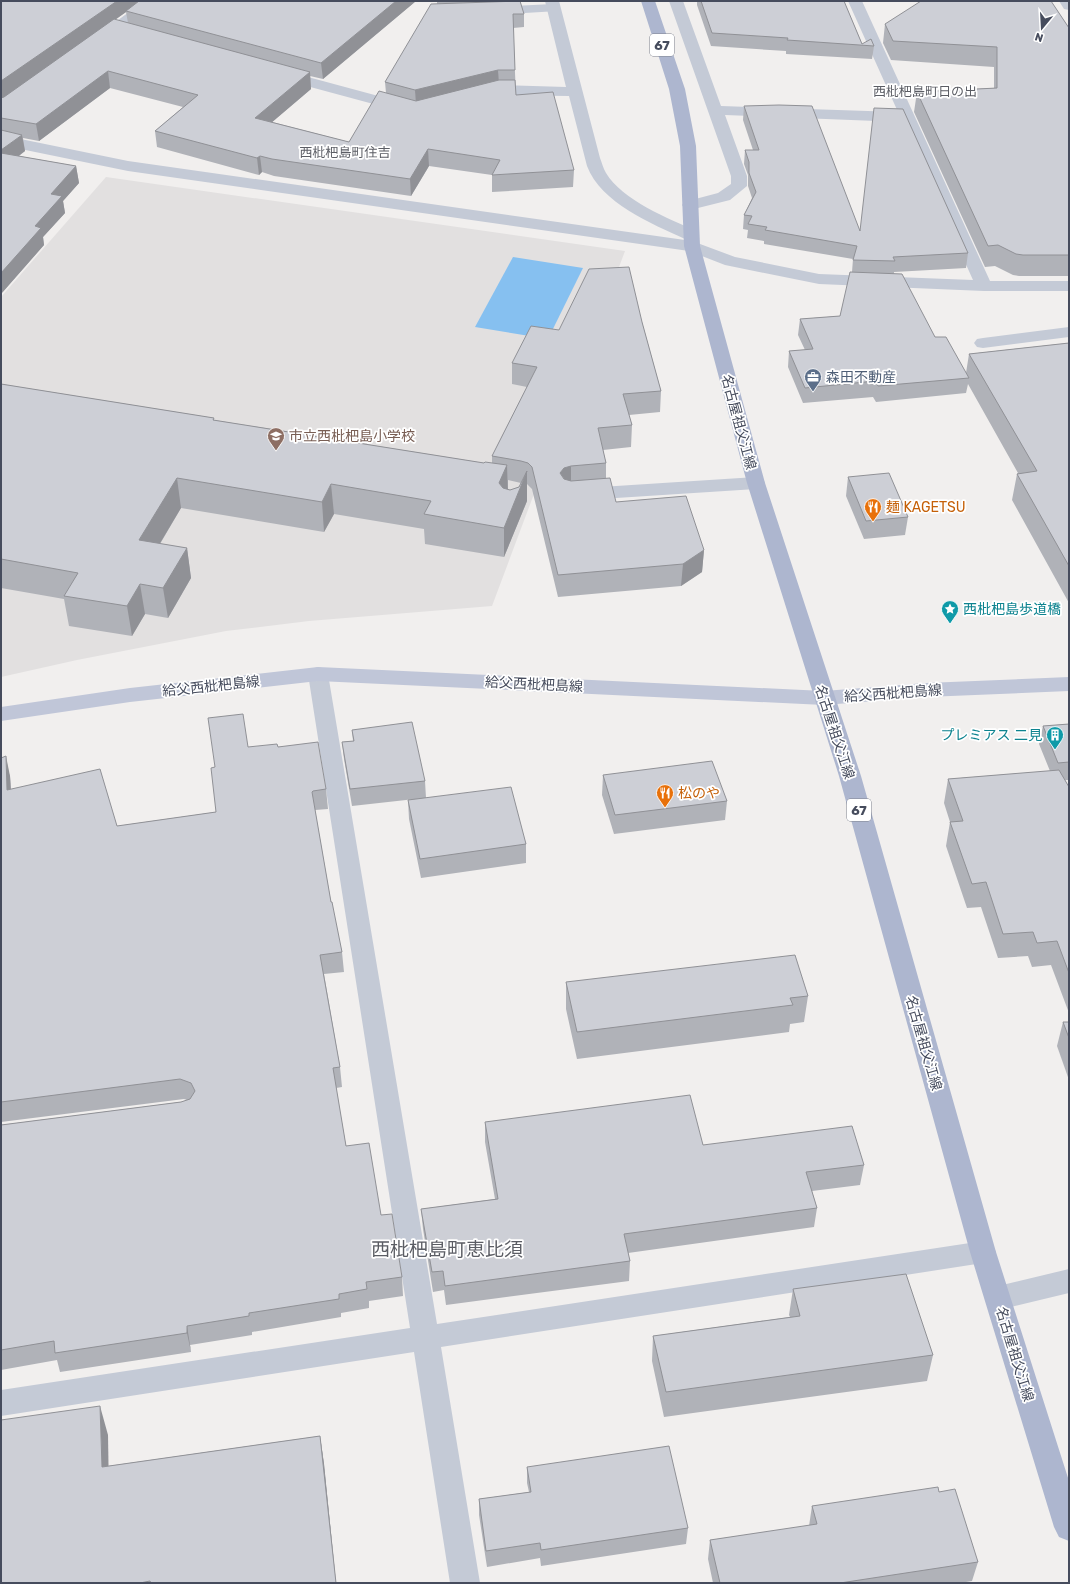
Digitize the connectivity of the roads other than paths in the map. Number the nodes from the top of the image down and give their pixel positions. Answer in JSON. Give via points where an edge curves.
{"nodes":[{"id":1,"x":153,"y":1,"type":"edge"},
{"id":2,"x":648,"y":1,"type":"edge"},
{"id":3,"x":676,"y":1,"type":"edge"},
{"id":4,"x":854,"y":1,"type":"edge"},
{"id":5,"x":1066,"y":1,"type":"edge"},
{"id":6,"x":553,"y":4,"type":"edge"},
{"id":7,"x":1069,"y":6,"type":"edge"},
{"id":8,"x":483,"y":11,"type":"edge"},
{"id":9,"x":114,"y":30,"type":"junction"},
{"id":10,"x":130,"y":34,"type":"edge"},
{"id":11,"x":86,"y":49,"type":"edge"},
{"id":12,"x":265,"y":70,"type":"edge"},
{"id":13,"x":575,"y":92,"type":"junction"},
{"id":14,"x":470,"y":98,"type":"edge"},
{"id":15,"x":714,"y":110,"type":"junction"},
{"id":16,"x":416,"y":111,"type":"edge"},
{"id":17,"x":907,"y":117,"type":"junction"},
{"id":18,"x":1,"y":140,"type":"edge"},
{"id":19,"x":690,"y":204,"type":"junction"},
{"id":20,"x":692,"y":241,"type":"junction"},
{"id":21,"x":984,"y":286,"type":"junction"},
{"id":22,"x":1069,"y":286,"type":"edge"},
{"id":23,"x":1069,"y":332,"type":"edge"},
{"id":24,"x":983,"y":343,"type":"dead end"},
{"id":25,"x":756,"y":483,"type":"junction"},
{"id":26,"x":571,"y":495,"type":"edge"},
{"id":27,"x":318,"y":674,"type":"junction"},
{"id":28,"x":1069,"y":684,"type":"edge"},
{"id":29,"x":824,"y":698,"type":"junction"},
{"id":30,"x":1,"y":714,"type":"edge"},
{"id":31,"x":983,"y":1252,"type":"junction"},
{"id":32,"x":1069,"y":1280,"type":"edge"},
{"id":33,"x":998,"y":1298,"type":"junction"},
{"id":34,"x":425,"y":1338,"type":"junction"},
{"id":35,"x":1,"y":1403,"type":"edge"},
{"id":36,"x":1069,"y":1527,"type":"edge"},
{"id":37,"x":465,"y":1583,"type":"edge"}],
"edges":[{"from":1,"to":9,"type":"street"},
{"from":2,"to":19,"type":"main road","name":"名古屋祖父江線","number":"67","via":[[677,89],[688,146]]},
{"from":3,"to":15,"type":"street"},
{"from":4,"to":17,"type":"street"},
{"from":5,"to":7,"type":"street"},
{"from":6,"to":8,"type":"street"},
{"from":6,"to":13,"type":"street"},
{"from":9,"to":10,"type":"street"},
{"from":9,"to":11,"type":"street"},
{"from":12,"to":16,"type":"street"},
{"from":13,"to":14,"type":"street","via":[[499,90]]},
{"from":13,"to":20,"type":"street","via":[[598,174],[619,196]]},
{"from":15,"to":17,"type":"street"},
{"from":15,"to":19,"type":"street","via":[[739,176],[739,186],[724,197]]},
{"from":17,"to":21,"type":"street"},
{"from":18,"to":20,"type":"street","via":[[128,166]]},
{"from":19,"to":20,"type":"main road","name":"名古屋祖父江線","number":"67"},
{"from":20,"to":21,"type":"street","via":[[731,261],[819,279]]},
{"from":20,"to":25,"type":"main road","name":"名古屋祖父江線","number":"67"},
{"from":21,"to":22,"type":"street"},
{"from":23,"to":24,"type":"street"},
{"from":25,"to":26,"type":"street"},
{"from":25,"to":29,"type":"main road","name":"名古屋祖父江線","number":"67"},
{"from":27,"to":29,"type":"main road","name":"給父西枇杷島線"},
{"from":27,"to":30,"type":"main road","name":"給父西枇杷島線","via":[[130,695]]},
{"from":27,"to":34,"type":"street"},
{"from":28,"to":29,"type":"main road","name":"給父西枇杷島線","via":[[926,690]]},
{"from":29,"to":31,"type":"main road","name":"名古屋祖父江線","number":"67","via":[[850,776]]},
{"from":31,"to":33,"type":"main road","name":"名古屋祖父江線","number":"67"},
{"from":31,"to":34,"type":"street"},
{"from":32,"to":33,"type":"street"},
{"from":33,"to":36,"type":"main road","name":"名古屋祖父江線","number":"67"},
{"from":34,"to":35,"type":"street"},
{"from":34,"to":37,"type":"street"}]}
